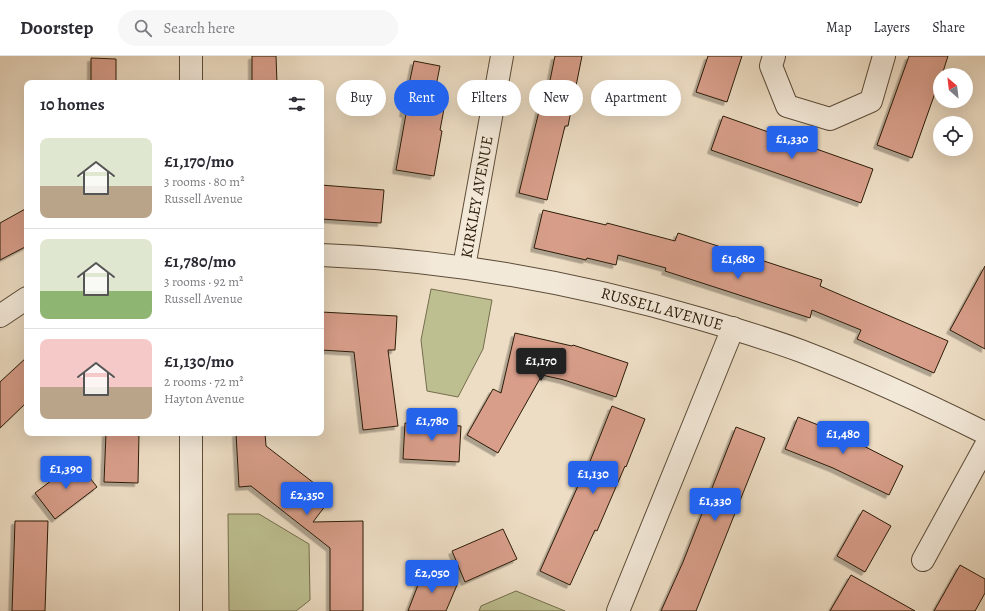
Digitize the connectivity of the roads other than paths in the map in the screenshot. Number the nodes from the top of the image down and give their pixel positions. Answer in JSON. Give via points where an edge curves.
{"nodes":[{"id":1,"x":191,"y":56,"type":"edge"},
{"id":2,"x":502,"y":56,"type":"edge"},
{"id":3,"x":774,"y":56,"type":"edge"},
{"id":4,"x":884,"y":56,"type":"edge"},
{"id":5,"x":191,"y":80,"type":"edge"},
{"id":6,"x":324,"y":255,"type":"edge"},
{"id":7,"x":464,"y":268,"type":"junction"},
{"id":8,"x":24,"y":300,"type":"edge"},
{"id":9,"x":0,"y":316,"type":"edge"},
{"id":10,"x":733,"y":328,"type":"junction"},
{"id":11,"x":985,"y":433,"type":"edge"},
{"id":12,"x":191,"y":436,"type":"edge"},
{"id":13,"x":985,"y":447,"type":"edge"},
{"id":14,"x":923,"y":560,"type":"dead end"},
{"id":15,"x":191,"y":611,"type":"edge"},
{"id":16,"x":618,"y":611,"type":"edge"}],
"edges":[{"from":1,"to":5,"type":"street"},
{"from":2,"to":7,"type":"street","name":"KIRKLEY AVENUE"},
{"from":3,"to":4,"type":"street","via":[[771,66],[787,106],[830,119],[871,101]]},
{"from":6,"to":7,"type":"street","name":"RUSSELL AVENUE","via":[[400,260]]},
{"from":7,"to":10,"type":"street","name":"RUSSELL AVENUE","via":[[599,292]]},
{"from":8,"to":9,"type":"street"},
{"from":10,"to":11,"type":"street","name":"RUSSELL AVENUE","via":[[864,376]]},
{"from":10,"to":16,"type":"street"},
{"from":12,"to":15,"type":"street"},
{"from":13,"to":14,"type":"street"}]}
